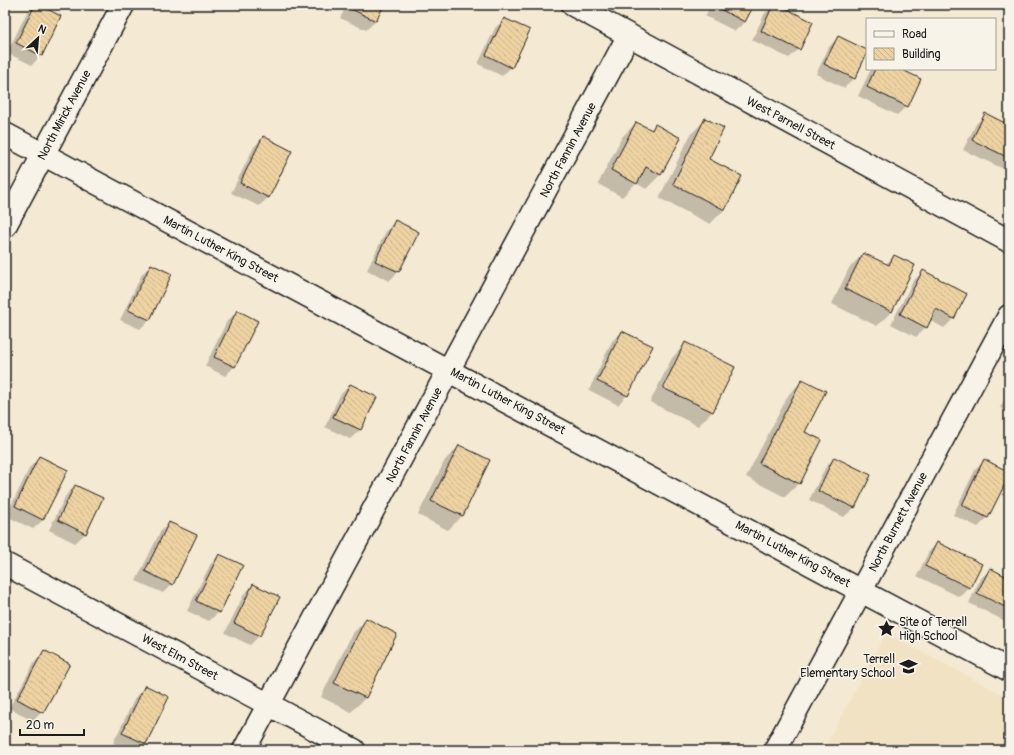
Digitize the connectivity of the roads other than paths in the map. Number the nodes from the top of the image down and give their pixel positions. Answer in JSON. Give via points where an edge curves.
{"nodes":[{"id":1,"x":123,"y":5,"type":"edge"},
{"id":2,"x":573,"y":5,"type":"edge"},
{"id":3,"x":629,"y":35,"type":"junction"},
{"id":4,"x":5,"y":134,"type":"edge"},
{"id":5,"x":43,"y":155,"type":"junction"},
{"id":6,"x":5,"y":226,"type":"edge"},
{"id":7,"x":1009,"y":241,"type":"edge"},
{"id":8,"x":1009,"y":316,"type":"edge"},
{"id":9,"x":449,"y":370,"type":"junction"},
{"id":10,"x":5,"y":564,"type":"edge"},
{"id":11,"x":861,"y":590,"type":"junction"},
{"id":12,"x":1009,"y":670,"type":"edge"},
{"id":13,"x":269,"y":704,"type":"junction"},
{"id":14,"x":244,"y":750,"type":"edge"},
{"id":15,"x":354,"y":750,"type":"edge"},
{"id":16,"x":775,"y":750,"type":"edge"}],
"edges":[{"from":1,"to":5,"type":"street","name":"North Mirick Avenue"},
{"from":2,"to":3,"type":"street","name":"West Parnell Street"},
{"from":3,"to":7,"type":"street","name":"West Parnell Street"},
{"from":3,"to":9,"type":"street","name":"North Fannin Avenue"},
{"from":4,"to":5,"type":"street","name":"Martin Luther King Street"},
{"from":5,"to":6,"type":"street","name":"North Mirick Avenue"},
{"from":5,"to":9,"type":"street","name":"Martin Luther King Street"},
{"from":8,"to":11,"type":"street","name":"North Burnett Avenue"},
{"from":9,"to":11,"type":"street","name":"Martin Luther King Street"},
{"from":9,"to":13,"type":"street","name":"North Fannin Avenue"},
{"from":10,"to":13,"type":"street","name":"West Elm Street"},
{"from":11,"to":12,"type":"street","name":"Martin Luther King Street"},
{"from":11,"to":16,"type":"street","name":"North Burnett Avenue"},
{"from":13,"to":14,"type":"street","name":"North Fannin Avenue"},
{"from":13,"to":15,"type":"street","name":"West Elm Street"}]}
